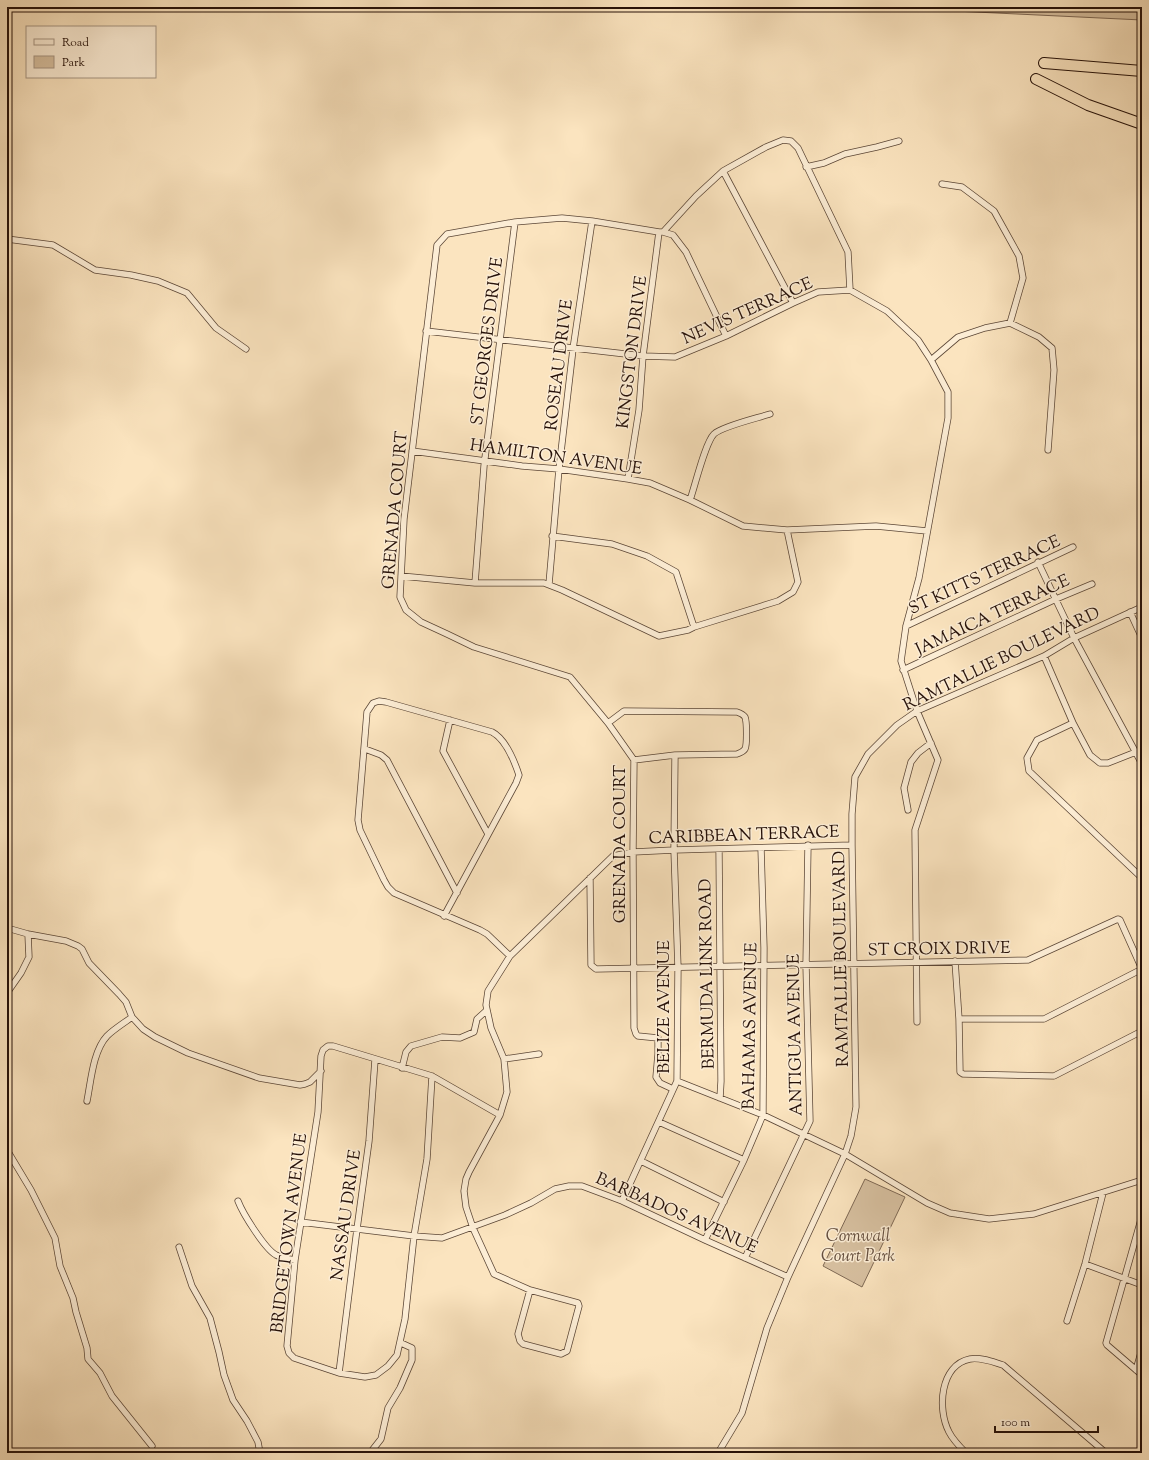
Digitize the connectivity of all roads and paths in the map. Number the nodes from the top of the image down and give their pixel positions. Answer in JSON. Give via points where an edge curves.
{"nodes":[{"id":1,"x":1044,"y":63,"type":"dead end"},
{"id":2,"x":1142,"y":71,"type":"edge"},
{"id":3,"x":1036,"y":79,"type":"dead end"},
{"id":4,"x":1142,"y":124,"type":"edge"},
{"id":5,"x":899,"y":141,"type":"dead end"},
{"id":6,"x":806,"y":167,"type":"junction"},
{"id":7,"x":723,"y":171,"type":"junction"},
{"id":8,"x":942,"y":184,"type":"dead end"},
{"id":9,"x":592,"y":221,"type":"junction"},
{"id":10,"x":515,"y":222,"type":"junction"},
{"id":11,"x":661,"y":232,"type":"junction"},
{"id":12,"x":7,"y":238,"type":"edge"},
{"id":13,"x":850,"y":290,"type":"junction"},
{"id":14,"x":793,"y":303,"type":"junction"},
{"id":15,"x":1010,"y":323,"type":"junction"},
{"id":16,"x":426,"y":331,"type":"junction"},
{"id":17,"x":726,"y":336,"type":"junction"},
{"id":18,"x":500,"y":340,"type":"junction"},
{"id":19,"x":246,"y":349,"type":"dead end"},
{"id":20,"x":573,"y":349,"type":"junction"},
{"id":21,"x":643,"y":356,"type":"junction"},
{"id":22,"x":931,"y":360,"type":"junction"},
{"id":23,"x":770,"y":414,"type":"dead end"},
{"id":24,"x":1048,"y":450,"type":"dead end"},
{"id":25,"x":412,"y":451,"type":"junction"},
{"id":26,"x":485,"y":460,"type":"junction"},
{"id":27,"x":559,"y":469,"type":"junction"},
{"id":28,"x":628,"y":479,"type":"junction"},
{"id":29,"x":690,"y":500,"type":"junction"},
{"id":30,"x":787,"y":530,"type":"junction"},
{"id":31,"x":927,"y":531,"type":"junction"},
{"id":32,"x":552,"y":536,"type":"junction"},
{"id":33,"x":1074,"y":547,"type":"dead end"},
{"id":34,"x":1038,"y":562,"type":"junction"},
{"id":35,"x":401,"y":576,"type":"junction"},
{"id":36,"x":475,"y":583,"type":"junction"},
{"id":37,"x":549,"y":584,"type":"junction"},
{"id":38,"x":1092,"y":584,"type":"dead end"},
{"id":39,"x":1056,"y":599,"type":"junction"},
{"id":40,"x":1142,"y":607,"type":"edge"},
{"id":41,"x":1130,"y":612,"type":"junction"},
{"id":42,"x":906,"y":626,"type":"junction"},
{"id":43,"x":694,"y":627,"type":"junction"},
{"id":44,"x":1074,"y":638,"type":"junction"},
{"id":45,"x":1142,"y":638,"type":"edge"},
{"id":46,"x":1044,"y":656,"type":"junction"},
{"id":47,"x":903,"y":670,"type":"junction"},
{"id":48,"x":917,"y":711,"type":"junction"},
{"id":49,"x":450,"y":720,"type":"junction"},
{"id":50,"x":608,"y":723,"type":"junction"},
{"id":51,"x":1073,"y":723,"type":"junction"},
{"id":52,"x":931,"y":743,"type":"junction"},
{"id":53,"x":365,"y":749,"type":"junction"},
{"id":54,"x":1136,"y":752,"type":"junction"},
{"id":55,"x":675,"y":755,"type":"junction"},
{"id":56,"x":634,"y":760,"type":"junction"},
{"id":57,"x":1142,"y":764,"type":"edge"},
{"id":58,"x":908,"y":810,"type":"dead end"},
{"id":59,"x":488,"y":834,"type":"junction"},
{"id":60,"x":808,"y":845,"type":"junction"},
{"id":61,"x":852,"y":845,"type":"junction"},
{"id":62,"x":761,"y":848,"type":"junction"},
{"id":63,"x":719,"y":849,"type":"junction"},
{"id":64,"x":674,"y":850,"type":"junction"},
{"id":65,"x":633,"y":852,"type":"junction"},
{"id":66,"x":590,"y":878,"type":"junction"},
{"id":67,"x":1142,"y":878,"type":"edge"},
{"id":68,"x":457,"y":893,"type":"junction"},
{"id":69,"x":444,"y":916,"type":"junction"},
{"id":70,"x":7,"y":928,"type":"edge"},
{"id":71,"x":28,"y":934,"type":"junction"},
{"id":72,"x":510,"y":956,"type":"junction"},
{"id":73,"x":955,"y":961,"type":"junction"},
{"id":74,"x":916,"y":962,"type":"junction"},
{"id":75,"x":854,"y":964,"type":"junction"},
{"id":76,"x":806,"y":965,"type":"junction"},
{"id":77,"x":764,"y":966,"type":"junction"},
{"id":78,"x":720,"y":967,"type":"junction"},
{"id":79,"x":678,"y":968,"type":"junction"},
{"id":80,"x":634,"y":969,"type":"junction"},
{"id":81,"x":1142,"y":969,"type":"edge"},
{"id":82,"x":7,"y":993,"type":"edge"},
{"id":83,"x":487,"y":1010,"type":"junction"},
{"id":84,"x":132,"y":1017,"type":"junction"},
{"id":85,"x":959,"y":1019,"type":"junction"},
{"id":86,"x":917,"y":1022,"type":"dead end"},
{"id":87,"x":1142,"y":1031,"type":"edge"},
{"id":88,"x":539,"y":1054,"type":"dead end"},
{"id":89,"x":375,"y":1060,"type":"junction"},
{"id":90,"x":504,"y":1060,"type":"junction"},
{"id":91,"x":402,"y":1068,"type":"junction"},
{"id":92,"x":321,"y":1071,"type":"junction"},
{"id":93,"x":432,"y":1076,"type":"junction"},
{"id":94,"x":677,"y":1081,"type":"junction"},
{"id":95,"x":673,"y":1089,"type":"junction"},
{"id":96,"x":720,"y":1098,"type":"junction"},
{"id":97,"x":87,"y":1101,"type":"dead end"},
{"id":98,"x":500,"y":1115,"type":"junction"},
{"id":99,"x":763,"y":1115,"type":"junction"},
{"id":100,"x":659,"y":1122,"type":"junction"},
{"id":101,"x":804,"y":1136,"type":"junction"},
{"id":102,"x":1142,"y":1145,"type":"edge"},
{"id":103,"x":7,"y":1150,"type":"edge"},
{"id":104,"x":1142,"y":1150,"type":"edge"},
{"id":105,"x":845,"y":1154,"type":"junction"},
{"id":106,"x":744,"y":1160,"type":"junction"},
{"id":107,"x":641,"y":1162,"type":"junction"},
{"id":108,"x":1142,"y":1180,"type":"edge"},
{"id":109,"x":1103,"y":1193,"type":"junction"},
{"id":110,"x":238,"y":1201,"type":"dead end"},
{"id":111,"x":622,"y":1201,"type":"junction"},
{"id":112,"x":724,"y":1202,"type":"junction"},
{"id":113,"x":1142,"y":1216,"type":"edge"},
{"id":114,"x":300,"y":1222,"type":"junction"},
{"id":115,"x":473,"y":1228,"type":"junction"},
{"id":116,"x":356,"y":1229,"type":"junction"},
{"id":117,"x":414,"y":1236,"type":"junction"},
{"id":118,"x":704,"y":1240,"type":"junction"},
{"id":119,"x":179,"y":1248,"type":"dead end"},
{"id":120,"x":745,"y":1258,"type":"junction"},
{"id":121,"x":295,"y":1260,"type":"junction"},
{"id":122,"x":1085,"y":1264,"type":"junction"},
{"id":123,"x":788,"y":1276,"type":"junction"},
{"id":124,"x":1124,"y":1279,"type":"junction"},
{"id":125,"x":1142,"y":1285,"type":"edge"},
{"id":126,"x":530,"y":1290,"type":"junction"},
{"id":127,"x":1067,"y":1321,"type":"dead end"},
{"id":128,"x":401,"y":1343,"type":"junction"},
{"id":129,"x":1142,"y":1349,"type":"edge"},
{"id":130,"x":1136,"y":1370,"type":"junction"},
{"id":131,"x":339,"y":1373,"type":"junction"},
{"id":132,"x":1142,"y":1375,"type":"edge"},
{"id":133,"x":152,"y":1446,"type":"dead end"},
{"id":134,"x":722,"y":1452,"type":"edge"},
{"id":135,"x":260,"y":1453,"type":"edge"},
{"id":136,"x":370,"y":1453,"type":"edge"},
{"id":137,"x":966,"y":1453,"type":"edge"},
{"id":138,"x":1106,"y":1453,"type":"edge"}],
"edges":[{"from":1,"to":2,"type":"highway"},
{"from":3,"to":4,"type":"highway","via":[[1088,105]]},
{"from":5,"to":6,"type":"street","via":[[845,154]]},
{"from":6,"to":7,"type":"street","via":[[798,148],[791,141],[783,140]]},
{"from":6,"to":13,"type":"street","via":[[848,252]]},
{"from":7,"to":11,"type":"street"},
{"from":7,"to":14,"type":"street"},
{"from":8,"to":15,"type":"street","via":[[962,187],[994,212],[1019,256],[1023,278]]},
{"from":9,"to":10,"type":"street","name":"GRENADA COURT","via":[[562,218]]},
{"from":9,"to":11,"type":"street","name":"GRENADA COURT"},
{"from":9,"to":20,"type":"street","name":"ROSEAU DRIVE"},
{"from":10,"to":16,"type":"street","name":"GRENADA COURT","via":[[447,234],[437,245]]},
{"from":10,"to":18,"type":"street","name":"ST GEORGES DRIVE"},
{"from":11,"to":17,"type":"street","name":"GRENADA COURT","via":[[673,235],[686,252]]},
{"from":11,"to":21,"type":"street","name":"KINGSTON DRIVE"},
{"from":12,"to":19,"type":"street","via":[[53,245],[95,270],[158,281],[187,293],[216,328]]},
{"from":13,"to":14,"type":"street","name":"NEVIS TERRACE","via":[[818,292]]},
{"from":13,"to":22,"type":"street","via":[[887,311],[918,340]]},
{"from":14,"to":17,"type":"street","name":"NEVIS TERRACE"},
{"from":15,"to":22,"type":"street","via":[[958,337]]},
{"from":15,"to":24,"type":"street","via":[[1039,336],[1052,348],[1054,370]]},
{"from":16,"to":18,"type":"street","name":"NEVIS TERRACE"},
{"from":16,"to":25,"type":"street","name":"GRENADA COURT"},
{"from":17,"to":21,"type":"street","name":"NEVIS TERRACE","via":[[675,357]]},
{"from":18,"to":20,"type":"street","name":"NEVIS TERRACE"},
{"from":18,"to":26,"type":"street","name":"ST GEORGES DRIVE"},
{"from":20,"to":21,"type":"street","name":"NEVIS TERRACE"},
{"from":20,"to":27,"type":"street","name":"ROSEAU DRIVE"},
{"from":21,"to":28,"type":"street","name":"KINGSTON DRIVE","via":[[639,410]]},
{"from":22,"to":31,"type":"street","via":[[948,392],[948,418]]},
{"from":23,"to":29,"type":"street","via":[[714,434],[706,450]]},
{"from":25,"to":26,"type":"street","name":"HAMILTON AVENUE"},
{"from":25,"to":35,"type":"street","name":"GRENADA COURT"},
{"from":26,"to":27,"type":"street","name":"HAMILTON AVENUE"},
{"from":26,"to":36,"type":"street","name":"ST GEORGES DRIVE"},
{"from":27,"to":28,"type":"street","name":"HAMILTON AVENUE"},
{"from":27,"to":32,"type":"street","name":"ROSEAU DRIVE"},
{"from":28,"to":29,"type":"street","name":"HAMILTON AVENUE","via":[[650,483]]},
{"from":29,"to":30,"type":"street","name":"HAMILTON AVENUE","via":[[742,526]]},
{"from":30,"to":31,"type":"street","name":"HAMILTON AVENUE","via":[[876,526]]},
{"from":30,"to":43,"type":"street","via":[[798,582],[793,592],[778,601]]},
{"from":31,"to":42,"type":"street","via":[[919,578]]},
{"from":32,"to":37,"type":"street","name":"ROSEAU DRIVE"},
{"from":32,"to":43,"type":"street","via":[[612,544],[647,556],[676,572]]},
{"from":33,"to":34,"type":"street","name":"ST KITTS TERRACE"},
{"from":34,"to":39,"type":"street"},
{"from":34,"to":42,"type":"street","name":"ST KITTS TERRACE"},
{"from":35,"to":36,"type":"street"},
{"from":35,"to":50,"type":"street","name":"GRENADA COURT","via":[[400,597],[406,610],[420,622],[474,647],[570,677]]},
{"from":36,"to":37,"type":"street"},
{"from":37,"to":43,"type":"street","via":[[659,636]]},
{"from":38,"to":39,"type":"street","name":"JAMAICA TERRACE"},
{"from":39,"to":44,"type":"street"},
{"from":39,"to":47,"type":"street","name":"JAMAICA TERRACE"},
{"from":40,"to":41,"type":"street","name":"RAMTALLIE BOULEVARD"},
{"from":41,"to":44,"type":"street","name":"RAMTALLIE BOULEVARD"},
{"from":41,"to":45,"type":"street"},
{"from":42,"to":47,"type":"street","via":[[901,661]]},
{"from":44,"to":46,"type":"street","name":"RAMTALLIE BOULEVARD"},
{"from":44,"to":54,"type":"street"},
{"from":46,"to":48,"type":"street","name":"RAMTALLIE BOULEVARD"},
{"from":46,"to":51,"type":"street"},
{"from":47,"to":48,"type":"street"},
{"from":48,"to":52,"type":"street"},
{"from":48,"to":61,"type":"street","name":"RAMTALLIE BOULEVARD","via":[[896,725],[868,754],[856,777]]},
{"from":49,"to":53,"type":"street","via":[[386,702],[373,703],[367,712]]},
{"from":49,"to":59,"type":"street","via":[[443,751]]},
{"from":49,"to":59,"type":"street","via":[[497,735],[519,775]]},
{"from":50,"to":55,"type":"street","via":[[624,711],[737,712],[746,718],[746,743],[742,753]]},
{"from":50,"to":56,"type":"street","name":"GRENADA COURT"},
{"from":51,"to":54,"type":"street","via":[[1090,755],[1100,763],[1108,763]]},
{"from":51,"to":67,"type":"street","via":[[1037,740],[1027,758],[1029,771]]},
{"from":52,"to":58,"type":"street","via":[[911,762],[904,788]]},
{"from":52,"to":74,"type":"street","via":[[938,760],[915,830]]},
{"from":53,"to":68,"type":"street","via":[[387,760]]},
{"from":53,"to":69,"type":"street","via":[[358,811],[360,830],[388,887],[394,893]]},
{"from":54,"to":57,"type":"street"},
{"from":55,"to":56,"type":"street"},
{"from":55,"to":64,"type":"street","name":"BELIZE AVENUE"},
{"from":56,"to":65,"type":"street","name":"GRENADA COURT"},
{"from":59,"to":68,"type":"street"},
{"from":60,"to":61,"type":"street","name":"CARIBBEAN TERRACE"},
{"from":60,"to":62,"type":"street","name":"CARIBBEAN TERRACE"},
{"from":60,"to":76,"type":"street","name":"ANTIGUA AVENUE"},
{"from":61,"to":75,"type":"street","name":"RAMTALLIE BOULEVARD"},
{"from":62,"to":63,"type":"street","name":"CARIBBEAN TERRACE"},
{"from":62,"to":77,"type":"street","name":"BAHAMAS AVENUE"},
{"from":63,"to":64,"type":"street","name":"CARIBBEAN TERRACE"},
{"from":63,"to":78,"type":"street","name":"BERMUDA LINK ROAD"},
{"from":64,"to":65,"type":"street","name":"CARIBBEAN TERRACE"},
{"from":64,"to":79,"type":"street","name":"BELIZE AVENUE"},
{"from":65,"to":66,"type":"street","name":"CARIBBEAN TERRACE","via":[[613,856]]},
{"from":65,"to":80,"type":"street","name":"GRENADA COURT"},
{"from":66,"to":72,"type":"street","name":"CARIBBEAN TERRACE"},
{"from":66,"to":80,"type":"street","name":"ST CROIX DRIVE","via":[[591,965],[596,969]]},
{"from":68,"to":69,"type":"street"},
{"from":69,"to":72,"type":"street","via":[[487,934]]},
{"from":70,"to":71,"type":"street"},
{"from":71,"to":82,"type":"street","via":[[29,957]]},
{"from":71,"to":84,"type":"street","via":[[66,941],[82,949],[89,963],[126,1002]]},
{"from":72,"to":83,"type":"street","name":"CARIBBEAN TERRACE","via":[[488,991]]},
{"from":73,"to":74,"type":"street","name":"ST CROIX DRIVE"},
{"from":73,"to":81,"type":"street","name":"ST CROIX DRIVE","via":[[1028,960],[1118,919]]},
{"from":73,"to":85,"type":"street"},
{"from":74,"to":75,"type":"street","name":"ST CROIX DRIVE"},
{"from":74,"to":86,"type":"street"},
{"from":75,"to":76,"type":"street","name":"ST CROIX DRIVE"},
{"from":75,"to":105,"type":"street","name":"RAMTALLIE BOULEVARD","via":[[856,1107]]},
{"from":76,"to":77,"type":"street","name":"ST CROIX DRIVE"},
{"from":76,"to":101,"type":"street","name":"ANTIGUA AVENUE","via":[[810,1121]]},
{"from":77,"to":78,"type":"street","name":"ST CROIX DRIVE"},
{"from":77,"to":99,"type":"street","name":"BAHAMAS AVENUE"},
{"from":78,"to":79,"type":"street","name":"ST CROIX DRIVE"},
{"from":78,"to":96,"type":"street","name":"BERMUDA LINK ROAD"},
{"from":79,"to":80,"type":"street","name":"ST CROIX DRIVE"},
{"from":79,"to":94,"type":"street","name":"BELIZE AVENUE"},
{"from":80,"to":95,"type":"street","name":"GRENADA COURT","via":[[634,1028],[638,1036],[658,1038],[656,1077],[660,1083]]},
{"from":81,"to":85,"type":"street","via":[[1044,1019]]},
{"from":83,"to":90,"type":"street","name":"CARIBBEAN TERRACE","via":[[491,1028]]},
{"from":83,"to":91,"type":"street","via":[[477,1019],[474,1032],[471,1034],[460,1038],[442,1037],[411,1046],[406,1052]]},
{"from":84,"to":92,"type":"street","via":[[143,1029],[172,1046],[259,1078],[305,1084]]},
{"from":84,"to":97,"type":"street","via":[[102,1043]]},
{"from":85,"to":87,"type":"street","via":[[960,1072],[963,1074],[1054,1076]]},
{"from":88,"to":90,"type":"street"},
{"from":89,"to":91,"type":"street"},
{"from":89,"to":92,"type":"street","name":"BRIDGETOWN AVENUE","via":[[328,1046],[321,1056]]},
{"from":89,"to":116,"type":"street","name":"NASSAU DRIVE","via":[[369,1141]]},
{"from":90,"to":98,"type":"street","name":"CARIBBEAN TERRACE","via":[[507,1092]]},
{"from":91,"to":93,"type":"street"},
{"from":92,"to":114,"type":"street","name":"BRIDGETOWN AVENUE","via":[[315,1130]]},
{"from":93,"to":98,"type":"street"},
{"from":93,"to":117,"type":"street","name":"BRIDGETOWN AVENUE","via":[[427,1159]]},
{"from":94,"to":95,"type":"street","name":"BELIZE AVENUE"},
{"from":94,"to":96,"type":"street"},
{"from":95,"to":100,"type":"street","name":"BELIZE AVENUE"},
{"from":96,"to":99,"type":"street"},
{"from":98,"to":115,"type":"street","name":"CARIBBEAN TERRACE","via":[[466,1179],[466,1207]]},
{"from":99,"to":101,"type":"street"},
{"from":99,"to":106,"type":"street","name":"BAHAMAS AVENUE"},
{"from":100,"to":106,"type":"street"},
{"from":100,"to":107,"type":"street","name":"BELIZE AVENUE"},
{"from":101,"to":105,"type":"street"},
{"from":101,"to":120,"type":"street","name":"ANTIGUA AVENUE"},
{"from":102,"to":104,"type":"street"},
{"from":103,"to":133,"type":"street","via":[[55,1238],[60,1266],[73,1298],[88,1359],[100,1373],[112,1396]]},
{"from":105,"to":109,"type":"street","via":[[926,1203],[950,1213],[990,1219],[1034,1214]]},
{"from":105,"to":123,"type":"street","name":"RAMTALLIE BOULEVARD"},
{"from":106,"to":112,"type":"street","name":"BAHAMAS AVENUE"},
{"from":107,"to":111,"type":"street","name":"BELIZE AVENUE"},
{"from":107,"to":112,"type":"street"},
{"from":108,"to":109,"type":"street"},
{"from":109,"to":122,"type":"street"},
{"from":110,"to":121,"type":"street","via":[[242,1211],[270,1250],[281,1258]]},
{"from":111,"to":115,"type":"street","name":"BARBADOS AVENUE","via":[[582,1186],[570,1186],[555,1189],[531,1203]]},
{"from":111,"to":118,"type":"street","name":"BARBADOS AVENUE"},
{"from":112,"to":118,"type":"street","name":"BAHAMAS AVENUE"},
{"from":113,"to":124,"type":"street"},
{"from":114,"to":116,"type":"street","name":"BARBADOS AVENUE"},
{"from":114,"to":121,"type":"street","name":"BRIDGETOWN AVENUE"},
{"from":115,"to":117,"type":"street","name":"BARBADOS AVENUE","via":[[442,1238]]},
{"from":115,"to":126,"type":"street","name":"CARIBBEAN TERRACE","via":[[494,1274]]},
{"from":116,"to":117,"type":"street","name":"BARBADOS AVENUE"},
{"from":116,"to":131,"type":"street","name":"NASSAU DRIVE"},
{"from":117,"to":128,"type":"street","name":"BRIDGETOWN AVENUE"},
{"from":118,"to":120,"type":"street","name":"BARBADOS AVENUE"},
{"from":119,"to":135,"type":"street","via":[[192,1286],[210,1318],[233,1400],[258,1442]]},
{"from":120,"to":123,"type":"street","name":"BARBADOS AVENUE"},
{"from":121,"to":131,"type":"street","name":"BRIDGETOWN AVENUE","via":[[287,1346],[289,1353],[294,1358]]},
{"from":122,"to":124,"type":"street"},
{"from":122,"to":127,"type":"street"},
{"from":123,"to":134,"type":"street","name":"RAMTALLIE BOULEVARD","via":[[767,1328],[742,1413]]},
{"from":124,"to":125,"type":"street"},
{"from":124,"to":130,"type":"street","via":[[1106,1342]]},
{"from":126,"to":126,"type":"street","name":"CARIBBEAN TERRACE","via":[[578,1303],[567,1351],[564,1353],[523,1344],[520,1341],[518,1334]]},
{"from":128,"to":131,"type":"street","name":"BRIDGETOWN AVENUE","via":[[397,1355],[376,1375],[365,1377]]},
{"from":128,"to":136,"type":"street","via":[[412,1348],[412,1360],[388,1408],[381,1438]]},
{"from":129,"to":130,"type":"street"},
{"from":130,"to":132,"type":"street"},
{"from":137,"to":138,"type":"street","via":[[948,1431],[942,1403],[950,1373],[959,1364],[971,1359],[988,1360],[1003,1365]]}]}
